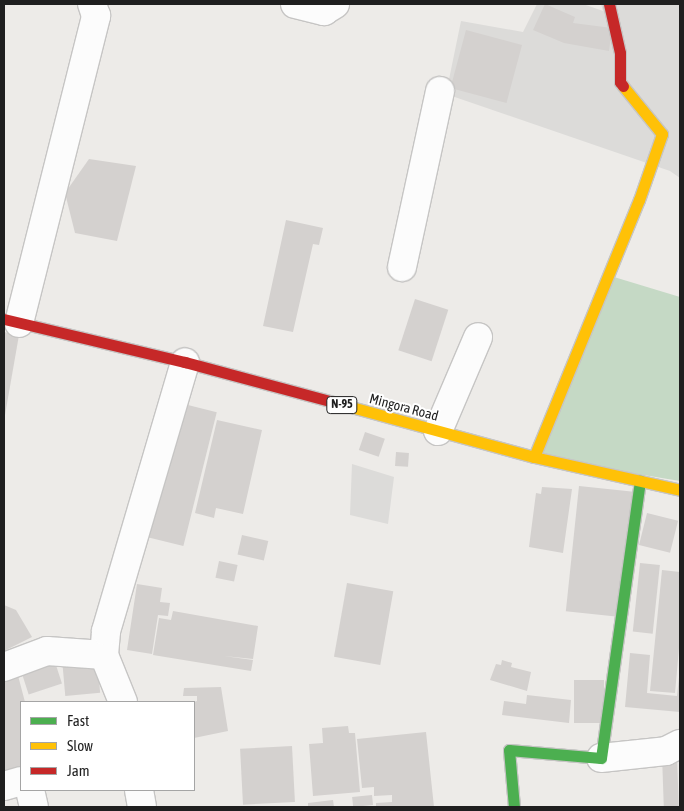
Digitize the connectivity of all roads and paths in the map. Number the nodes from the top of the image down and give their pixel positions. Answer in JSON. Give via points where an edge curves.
{"nodes":[{"id":1,"x":92,"y":4,"type":"edge"},
{"id":2,"x":295,"y":4,"type":"edge"},
{"id":3,"x":335,"y":4,"type":"edge"},
{"id":4,"x":609,"y":4,"type":"edge"},
{"id":5,"x":440,"y":91,"type":"dead end"},
{"id":6,"x":402,"y":267,"type":"dead end"},
{"id":7,"x":12,"y":321,"type":"edge"},
{"id":8,"x":478,"y":337,"type":"dead end"},
{"id":9,"x":185,"y":362,"type":"junction"},
{"id":10,"x":438,"y":432,"type":"junction"},
{"id":11,"x":534,"y":458,"type":"junction"},
{"id":12,"x":640,"y":481,"type":"junction"},
{"id":13,"x":680,"y":490,"type":"edge"},
{"id":14,"x":104,"y":655,"type":"junction"},
{"id":15,"x":4,"y":667,"type":"edge"},
{"id":16,"x":123,"y":701,"type":"edge"},
{"id":17,"x":680,"y":744,"type":"edge"},
{"id":18,"x":601,"y":758,"type":"junction"},
{"id":19,"x":20,"y":781,"type":"edge"},
{"id":20,"x":4,"y":786,"type":"edge"},
{"id":21,"x":30,"y":791,"type":"edge"},
{"id":22,"x":139,"y":791,"type":"edge"},
{"id":23,"x":34,"y":807,"type":"edge"},
{"id":24,"x":142,"y":807,"type":"edge"},
{"id":25,"x":514,"y":807,"type":"edge"}],
"edges":[{"from":1,"to":7,"type":"street","via":[[96,16]]},
{"from":2,"to":3,"type":"street","via":[[324,11]]},
{"from":4,"to":11,"type":"street","via":[[620,53],[620,82],[662,134],[636,209]]},
{"from":5,"to":6,"type":"street"},
{"from":7,"to":9,"type":"street","name":"Mingora Road","number":"N-95"},
{"from":8,"to":10,"type":"street"},
{"from":9,"to":10,"type":"street","name":"Mingora Road","number":"N-95"},
{"from":9,"to":14,"type":"street","via":[[106,631]]},
{"from":10,"to":11,"type":"street","name":"Mingora Road","number":"N-95"},
{"from":11,"to":12,"type":"street","name":"Mingora Road","number":"N-95"},
{"from":12,"to":13,"type":"street","name":"Mingora Road","number":"N-95"},
{"from":12,"to":18,"type":"street"},
{"from":14,"to":15,"type":"street","via":[[47,651]]},
{"from":14,"to":16,"type":"street"},
{"from":17,"to":18,"type":"street","via":[[666,751]]},
{"from":18,"to":25,"type":"street","via":[[510,750]]},
{"from":19,"to":20,"type":"street"},
{"from":21,"to":23,"type":"street"},
{"from":22,"to":24,"type":"street"}]}
